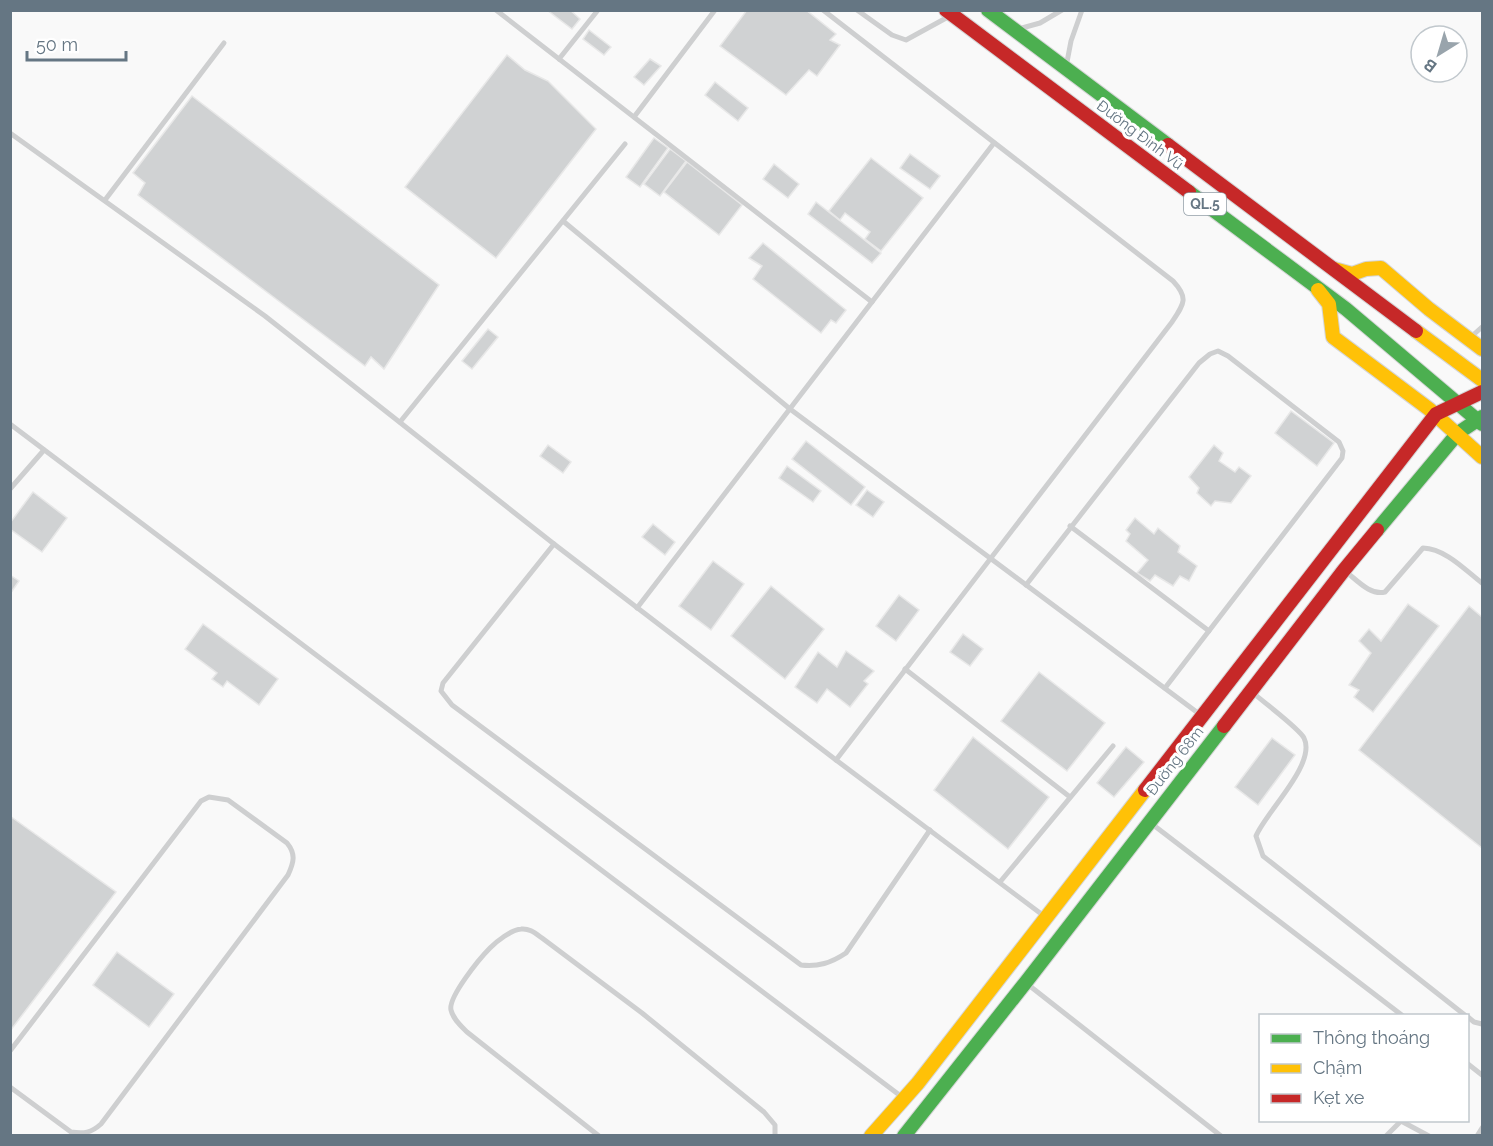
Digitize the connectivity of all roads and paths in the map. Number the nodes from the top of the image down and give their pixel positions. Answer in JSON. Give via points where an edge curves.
{"nodes":[{"id":1,"x":496,"y":10,"type":"edge"},
{"id":2,"x":510,"y":10,"type":"edge"},
{"id":3,"x":598,"y":10,"type":"edge"},
{"id":4,"x":715,"y":10,"type":"edge"},
{"id":5,"x":823,"y":10,"type":"edge"},
{"id":6,"x":857,"y":10,"type":"edge"},
{"id":7,"x":988,"y":10,"type":"edge"},
{"id":8,"x":1062,"y":10,"type":"edge"},
{"id":9,"x":1082,"y":10,"type":"edge"},
{"id":10,"x":951,"y":12,"type":"edge"},
{"id":11,"x":505,"y":17,"type":"junction"},
{"id":12,"x":1014,"y":30,"type":"junction"},
{"id":13,"x":224,"y":43,"type":"dead end"},
{"id":14,"x":559,"y":59,"type":"junction"},
{"id":15,"x":1065,"y":69,"type":"junction"},
{"id":16,"x":634,"y":117,"type":"junction"},
{"id":17,"x":10,"y":133,"type":"edge"},
{"id":18,"x":994,"y":143,"type":"junction"},
{"id":19,"x":625,"y":144,"type":"dead end"},
{"id":20,"x":105,"y":200,"type":"junction"},
{"id":21,"x":563,"y":221,"type":"junction"},
{"id":22,"x":1332,"y":269,"type":"junction"},
{"id":23,"x":1315,"y":286,"type":"junction"},
{"id":24,"x":872,"y":302,"type":"junction"},
{"id":25,"x":1482,"y":327,"type":"edge"},
{"id":26,"x":1469,"y":339,"type":"junction"},
{"id":27,"x":1482,"y":349,"type":"edge"},
{"id":28,"x":1482,"y":380,"type":"edge"},
{"id":29,"x":1482,"y":392,"type":"edge"},
{"id":30,"x":1459,"y":403,"type":"junction"},
{"id":31,"x":790,"y":409,"type":"junction"},
{"id":32,"x":1436,"y":414,"type":"junction"},
{"id":33,"x":1481,"y":420,"type":"edge"},
{"id":34,"x":400,"y":422,"type":"junction"},
{"id":35,"x":10,"y":424,"type":"edge"},
{"id":36,"x":1458,"y":433,"type":"junction"},
{"id":37,"x":44,"y":450,"type":"junction"},
{"id":38,"x":1482,"y":457,"type":"edge"},
{"id":39,"x":10,"y":489,"type":"edge"},
{"id":40,"x":1070,"y":526,"type":"junction"},
{"id":41,"x":554,"y":544,"type":"junction"},
{"id":42,"x":990,"y":558,"type":"junction"},
{"id":43,"x":1344,"y":570,"type":"junction"},
{"id":44,"x":1482,"y":583,"type":"edge"},
{"id":45,"x":1026,"y":585,"type":"junction"},
{"id":46,"x":637,"y":608,"type":"junction"},
{"id":47,"x":1209,"y":631,"type":"junction"},
{"id":48,"x":905,"y":669,"type":"junction"},
{"id":49,"x":1165,"y":688,"type":"junction"},
{"id":50,"x":1251,"y":691,"type":"junction"},
{"id":51,"x":1202,"y":716,"type":"junction"},
{"id":52,"x":1113,"y":746,"type":"dead end"},
{"id":53,"x":836,"y":760,"type":"junction"},
{"id":54,"x":1070,"y":797,"type":"junction"},
{"id":55,"x":1149,"y":822,"type":"junction"},
{"id":56,"x":930,"y":830,"type":"junction"},
{"id":57,"x":1000,"y":882,"type":"junction"},
{"id":58,"x":1047,"y":918,"type":"junction"},
{"id":59,"x":1026,"y":982,"type":"junction"},
{"id":60,"x":1401,"y":1014,"type":"edge"},
{"id":61,"x":1464,"y":1014,"type":"edge"},
{"id":62,"x":10,"y":1051,"type":"edge"},
{"id":63,"x":1469,"y":1065,"type":"edge"},
{"id":64,"x":1482,"y":1075,"type":"edge"},
{"id":65,"x":10,"y":1088,"type":"edge"},
{"id":66,"x":903,"y":1098,"type":"junction"},
{"id":67,"x":1400,"y":1122,"type":"edge"},
{"id":68,"x":1403,"y":1122,"type":"edge"},
{"id":69,"x":1482,"y":1128,"type":"edge"},
{"id":70,"x":599,"y":1136,"type":"edge"},
{"id":71,"x":775,"y":1136,"type":"edge"},
{"id":72,"x":871,"y":1136,"type":"edge"},
{"id":73,"x":904,"y":1136,"type":"edge"},
{"id":74,"x":1221,"y":1136,"type":"edge"},
{"id":75,"x":1386,"y":1136,"type":"edge"},
{"id":76,"x":1429,"y":1136,"type":"edge"},
{"id":77,"x":1477,"y":1136,"type":"edge"}],
"edges":[{"from":1,"to":11,"type":"lane"},
{"from":2,"to":11,"type":"lane"},
{"from":3,"to":14,"type":"lane"},
{"from":4,"to":16,"type":"lane"},
{"from":5,"to":18,"type":"lane"},
{"from":6,"to":10,"type":"lane","via":[[892,35],[906,40]]},
{"from":7,"to":12,"type":"main road","name":"Đường Đình Vũ","number":"QL.5"},
{"from":8,"to":12,"type":"lane","via":[[1040,23]]},
{"from":9,"to":15,"type":"lane"},
{"from":10,"to":23,"type":"main road","name":"Đường Đình Vũ","number":"QL.5"},
{"from":11,"to":14,"type":"lane"},
{"from":12,"to":15,"type":"main road","name":"Đường Đình Vũ","number":"QL.5"},
{"from":13,"to":20,"type":"lane"},
{"from":14,"to":16,"type":"lane"},
{"from":15,"to":22,"type":"main road","name":"Đường Đình Vũ","number":"QL.5"},
{"from":16,"to":24,"type":"lane"},
{"from":17,"to":20,"type":"lane"},
{"from":18,"to":24,"type":"lane"},
{"from":18,"to":42,"type":"lane","via":[[1173,281],[1184,299],[1172,322]]},
{"from":19,"to":21,"type":"lane"},
{"from":20,"to":34,"type":"lane","via":[[265,316]]},
{"from":21,"to":31,"type":"lane"},
{"from":21,"to":34,"type":"lane"},
{"from":22,"to":26,"type":"main road","via":[[1352,274],[1381,268]]},
{"from":22,"to":28,"type":"main road","name":"Đường Đình Vũ","number":"QL.5"},
{"from":23,"to":30,"type":"main road","name":"Đường Đình Vũ","number":"QL.5"},
{"from":23,"to":32,"type":"main road","name":"Đường Đình Vũ","via":[[1329,304],[1333,337]]},
{"from":24,"to":31,"type":"lane"},
{"from":25,"to":26,"type":"lane"},
{"from":26,"to":27,"type":"main road"},
{"from":29,"to":30,"type":"main road"},
{"from":30,"to":32,"type":"main road"},
{"from":30,"to":33,"type":"main road","name":"Đường Đình Vũ","number":"QL.5"},
{"from":31,"to":42,"type":"lane"},
{"from":31,"to":46,"type":"lane"},
{"from":32,"to":36,"type":"main road","name":"Đường Đình Vũ"},
{"from":32,"to":51,"type":"main road"},
{"from":33,"to":36,"type":"main road","name":"Đường 68m"},
{"from":34,"to":41,"type":"lane"},
{"from":35,"to":37,"type":"lane"},
{"from":36,"to":38,"type":"main road","name":"Đường Đình Vũ"},
{"from":36,"to":43,"type":"main road","name":"Đường 68m"},
{"from":37,"to":39,"type":"lane"},
{"from":37,"to":66,"type":"lane"},
{"from":40,"to":45,"type":"lane"},
{"from":40,"to":47,"type":"lane"},
{"from":40,"to":47,"type":"lane","via":[[1199,363],[1218,351],[1228,356],[1339,442],[1343,451],[1338,465]]},
{"from":41,"to":46,"type":"lane"},
{"from":41,"to":56,"type":"lane","via":[[443,683],[441,691],[452,705],[801,965],[815,967],[846,953]]},
{"from":42,"to":45,"type":"lane"},
{"from":42,"to":48,"type":"lane"},
{"from":43,"to":44,"type":"lane","via":[[1369,589],[1385,592],[1423,548],[1444,554]]},
{"from":43,"to":50,"type":"main road","name":"Đường 68m"},
{"from":45,"to":49,"type":"lane"},
{"from":46,"to":53,"type":"lane"},
{"from":47,"to":49,"type":"lane"},
{"from":48,"to":53,"type":"lane"},
{"from":48,"to":54,"type":"lane"},
{"from":49,"to":51,"type":"lane"},
{"from":50,"to":55,"type":"main road","name":"Đường 68m"},
{"from":50,"to":61,"type":"lane","via":[[1304,736],[1307,749],[1294,779],[1256,836],[1263,856]]},
{"from":51,"to":58,"type":"main road"},
{"from":52,"to":54,"type":"lane"},
{"from":53,"to":56,"type":"lane"},
{"from":54,"to":57,"type":"lane"},
{"from":55,"to":59,"type":"main road","name":"Đường 68m"},
{"from":55,"to":60,"type":"lane"},
{"from":56,"to":57,"type":"lane"},
{"from":57,"to":58,"type":"lane"},
{"from":58,"to":66,"type":"main road"},
{"from":59,"to":73,"type":"main road","name":"Đường 68m"},
{"from":59,"to":74,"type":"lane"},
{"from":62,"to":65,"type":"lane","via":[[201,801],[209,797],[228,800],[287,843],[294,855],[288,875],[101,1124],[83,1134],[71,1132]]},
{"from":63,"to":64,"type":"lane"},
{"from":66,"to":72,"type":"main road"},
{"from":67,"to":75,"type":"lane"},
{"from":68,"to":76,"type":"lane"},
{"from":69,"to":77,"type":"lane"},
{"from":70,"to":71,"type":"lane","via":[[467,1032],[451,1011],[456,993],[489,949],[520,929],[528,929],[542,938],[642,1013],[764,1112],[775,1125]]}]}
